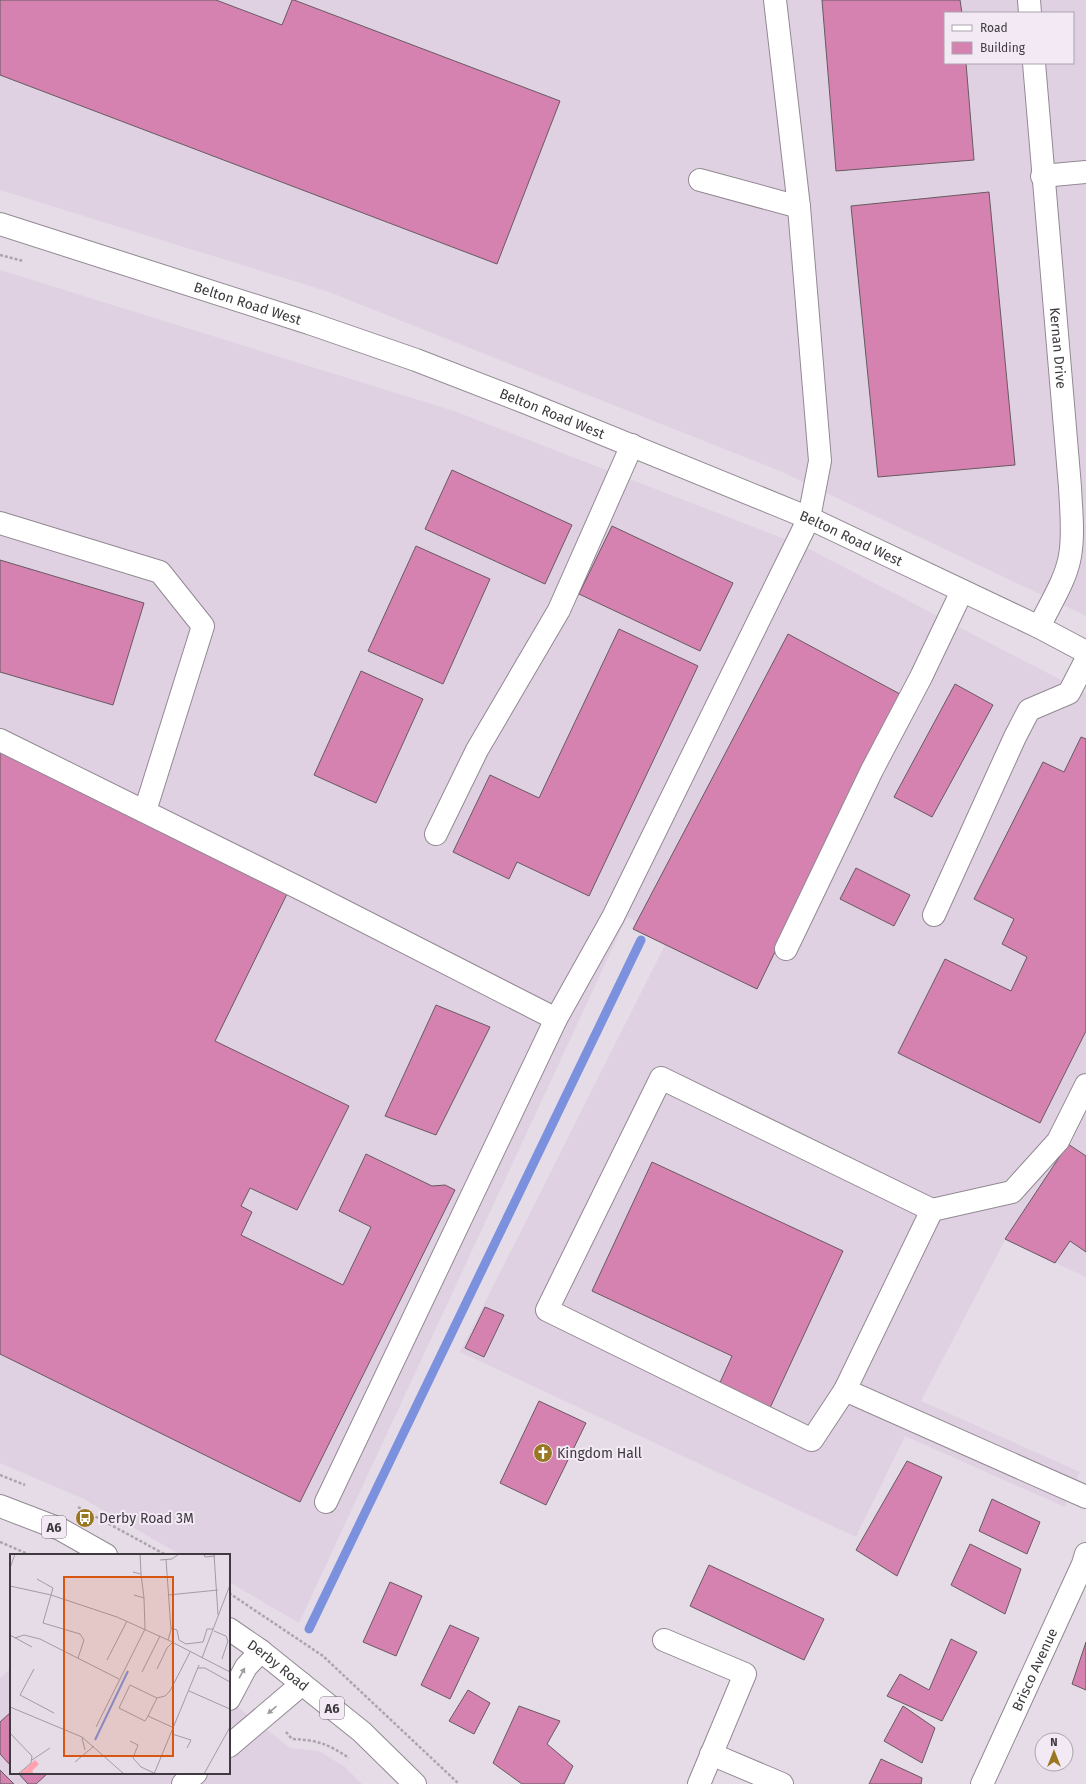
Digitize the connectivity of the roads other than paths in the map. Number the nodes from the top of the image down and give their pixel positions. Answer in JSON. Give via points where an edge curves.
{"nodes":[{"id":1,"x":776,"y":0,"type":"edge"},
{"id":2,"x":1029,"y":0,"type":"edge"},
{"id":3,"x":1030,"y":12,"type":"edge"},
{"id":4,"x":1034,"y":64,"type":"edge"},
{"id":5,"x":1086,"y":172,"type":"edge"},
{"id":6,"x":1042,"y":176,"type":"junction"},
{"id":7,"x":700,"y":180,"type":"dead end"},
{"id":8,"x":799,"y":208,"type":"junction"},
{"id":9,"x":0,"y":224,"type":"edge"},
{"id":10,"x":632,"y":445,"type":"junction"},
{"id":11,"x":1079,"y":512,"type":"edge"},
{"id":12,"x":808,"y":518,"type":"junction"},
{"id":13,"x":0,"y":523,"type":"edge"},
{"id":14,"x":962,"y":591,"type":"junction"},
{"id":15,"x":1039,"y":627,"type":"junction"},
{"id":16,"x":1086,"y":652,"type":"edge"},
{"id":17,"x":1086,"y":660,"type":"edge"},
{"id":18,"x":0,"y":740,"type":"edge"},
{"id":19,"x":145,"y":811,"type":"junction"},
{"id":20,"x":436,"y":834,"type":"dead end"},
{"id":21,"x":934,"y":915,"type":"dead end"},
{"id":22,"x":786,"y":949,"type":"dead end"},
{"id":23,"x":556,"y":1019,"type":"junction"},
{"id":24,"x":1086,"y":1085,"type":"edge"},
{"id":25,"x":932,"y":1210,"type":"junction"},
{"id":26,"x":845,"y":1390,"type":"junction"},
{"id":27,"x":1086,"y":1497,"type":"edge"},
{"id":28,"x":326,"y":1502,"type":"dead end"},
{"id":29,"x":0,"y":1506,"type":"edge"},
{"id":30,"x":104,"y":1554,"type":"edge"},
{"id":31,"x":1085,"y":1561,"type":"edge"},
{"id":32,"x":230,"y":1630,"type":"edge"},
{"id":33,"x":664,"y":1640,"type":"dead end"},
{"id":34,"x":261,"y":1651,"type":"junction"},
{"id":35,"x":302,"y":1684,"type":"junction"},
{"id":36,"x":230,"y":1697,"type":"edge"},
{"id":37,"x":230,"y":1745,"type":"edge"},
{"id":38,"x":711,"y":1754,"type":"junction"},
{"id":39,"x":186,"y":1774,"type":"edge"},
{"id":40,"x":195,"y":1774,"type":"edge"},
{"id":41,"x":179,"y":1784,"type":"edge"},
{"id":42,"x":183,"y":1784,"type":"edge"},
{"id":43,"x":415,"y":1784,"type":"edge"},
{"id":44,"x":698,"y":1784,"type":"edge"},
{"id":45,"x":782,"y":1784,"type":"edge"},
{"id":46,"x":982,"y":1784,"type":"edge"}],
"edges":[{"from":1,"to":8,"type":"main road"},
{"from":2,"to":3,"type":"main road"},
{"from":4,"to":6,"type":"main road","name":"Kernan Drive"},
{"from":5,"to":6,"type":"main road"},
{"from":6,"to":11,"type":"main road","name":"Kernan Drive"},
{"from":7,"to":8,"type":"main road"},
{"from":8,"to":12,"type":"main road","via":[[820,461]]},
{"from":9,"to":10,"type":"main road","name":"Belton Road West","via":[[416,360]]},
{"from":10,"to":12,"type":"main road","name":"Belton Road West"},
{"from":10,"to":20,"type":"main road","via":[[559,610],[477,750]]},
{"from":11,"to":15,"type":"main road","name":"Kernan Drive","via":[[1063,577]]},
{"from":12,"to":14,"type":"main road","name":"Belton Road West"},
{"from":12,"to":23,"type":"main road","via":[[613,917]]},
{"from":13,"to":19,"type":"main road","via":[[160,572],[203,626]]},
{"from":14,"to":15,"type":"main road","name":"Belton Road West"},
{"from":14,"to":22,"type":"main road"},
{"from":15,"to":16,"type":"main road","name":"Belton Road West"},
{"from":17,"to":21,"type":"main road","via":[[1069,693],[1029,710]]},
{"from":18,"to":19,"type":"main road"},
{"from":19,"to":23,"type":"main road"},
{"from":23,"to":28,"type":"main road"},
{"from":24,"to":25,"type":"main road","via":[[1058,1141],[1012,1192]]},
{"from":25,"to":26,"type":"main road"},
{"from":25,"to":26,"type":"main road","via":[[661,1078],[547,1310],[812,1440]]},
{"from":26,"to":27,"type":"main road"},
{"from":29,"to":30,"type":"main road","number":"A6","via":[[60,1529]]},
{"from":31,"to":46,"type":"main road","name":"Brisco Avenue"},
{"from":32,"to":34,"type":"main road","name":"Derby Road","number":"A6"},
{"from":33,"to":38,"type":"main road","via":[[745,1674]]},
{"from":34,"to":35,"type":"main road","name":"Derby Road","number":"A6"},
{"from":36,"to":34,"type":"main road","one_way":true,"via":[[246,1667]]},
{"from":35,"to":37,"type":"main road","one_way":true},
{"from":35,"to":43,"type":"main road","name":"Derby Road","number":"A6","via":[[362,1732]]},
{"from":38,"to":44,"type":"main road"},
{"from":38,"to":45,"type":"main road"},
{"from":39,"to":41,"type":"main road"},
{"from":40,"to":42,"type":"main road"}]}
